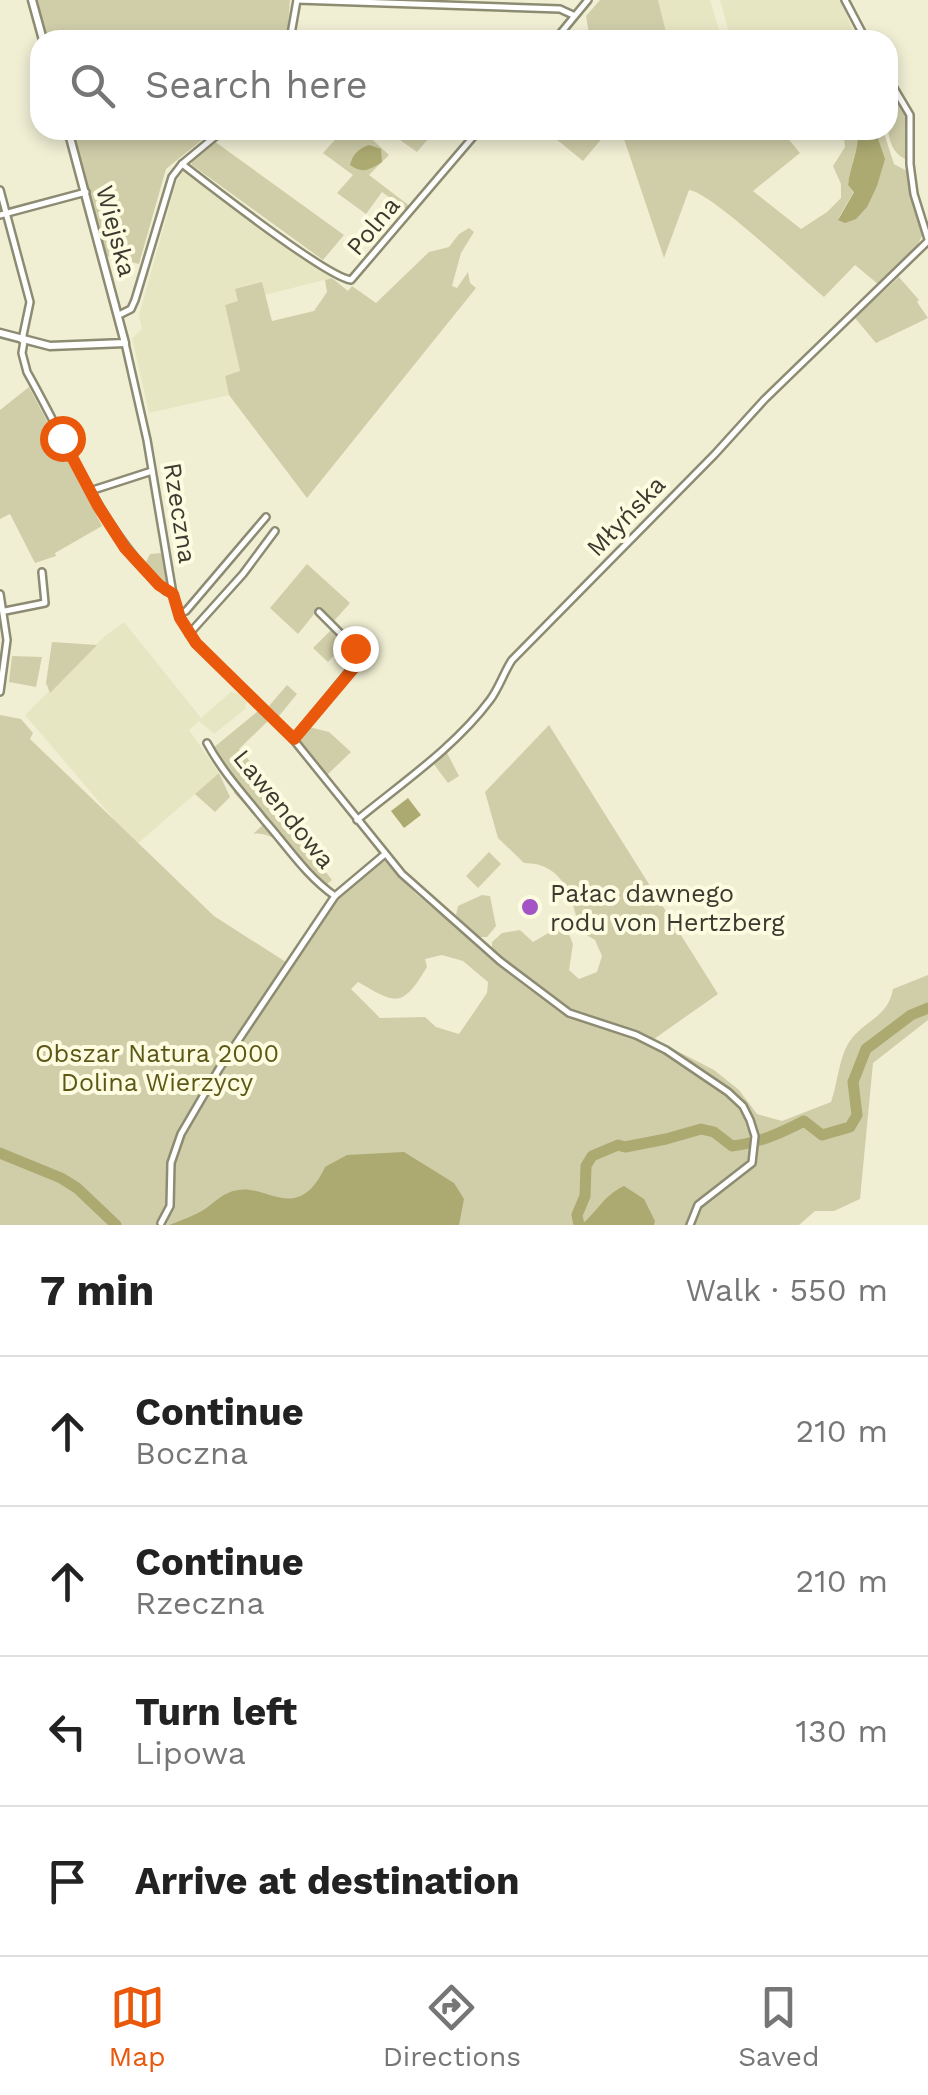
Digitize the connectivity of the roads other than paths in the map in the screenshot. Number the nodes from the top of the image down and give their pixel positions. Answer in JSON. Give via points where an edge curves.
{"nodes":[{"id":1,"x":32,"y":0,"type":"edge"},
{"id":2,"x":297,"y":0,"type":"edge"},
{"id":3,"x":588,"y":0,"type":"edge"},
{"id":4,"x":846,"y":0,"type":"edge"},
{"id":5,"x":573,"y":15,"type":"junction"},
{"id":6,"x":40,"y":30,"type":"edge"},
{"id":7,"x":292,"y":30,"type":"edge"},
{"id":8,"x":562,"y":30,"type":"edge"},
{"id":9,"x":861,"y":30,"type":"edge"},
{"id":10,"x":898,"y":95,"type":"edge"},
{"id":11,"x":71,"y":140,"type":"edge"},
{"id":12,"x":211,"y":140,"type":"edge"},
{"id":13,"x":471,"y":140,"type":"edge"},
{"id":14,"x":182,"y":164,"type":"junction"},
{"id":15,"x":0,"y":190,"type":"edge"},
{"id":16,"x":86,"y":192,"type":"junction"},
{"id":17,"x":3,"y":214,"type":"edge"},
{"id":18,"x":928,"y":240,"type":"edge"},
{"id":19,"x":118,"y":316,"type":"junction"},
{"id":20,"x":0,"y":333,"type":"edge"},
{"id":21,"x":23,"y":341,"type":"junction"},
{"id":22,"x":125,"y":343,"type":"junction"},
{"id":23,"x":152,"y":471,"type":"junction"},
{"id":24,"x":90,"y":492,"type":"junction"},
{"id":25,"x":266,"y":517,"type":"dead end"},
{"id":26,"x":275,"y":532,"type":"dead end"},
{"id":27,"x":42,"y":572,"type":"dead end"},
{"id":28,"x":0,"y":594,"type":"edge"},
{"id":29,"x":173,"y":594,"type":"junction"},
{"id":30,"x":5,"y":611,"type":"junction"},
{"id":31,"x":320,"y":612,"type":"dead end"},
{"id":32,"x":179,"y":613,"type":"junction"},
{"id":33,"x":190,"y":634,"type":"junction"},
{"id":34,"x":0,"y":692,"type":"edge"},
{"id":35,"x":294,"y":739,"type":"junction"},
{"id":36,"x":207,"y":742,"type":"dead end"},
{"id":37,"x":358,"y":820,"type":"junction"},
{"id":38,"x":385,"y":854,"type":"junction"},
{"id":39,"x":335,"y":896,"type":"junction"},
{"id":40,"x":161,"y":1223,"type":"edge"},
{"id":41,"x":690,"y":1225,"type":"edge"}],
"edges":[{"from":1,"to":6,"type":"street"},
{"from":2,"to":5,"type":"street","via":[[560,9]]},
{"from":2,"to":7,"type":"street"},
{"from":3,"to":5,"type":"street"},
{"from":4,"to":9,"type":"street"},
{"from":5,"to":8,"type":"street"},
{"from":10,"to":18,"type":"street","name":"Młyńska","via":[[910,115],[914,194]]},
{"from":11,"to":16,"type":"street","name":"Wiejska"},
{"from":12,"to":14,"type":"street"},
{"from":13,"to":14,"type":"street","name":"Polna","via":[[351,280]]},
{"from":14,"to":19,"type":"street","via":[[168,187],[135,300]]},
{"from":15,"to":17,"type":"street"},
{"from":16,"to":17,"type":"street"},
{"from":16,"to":19,"type":"street","name":"Wiejska"},
{"from":17,"to":21,"type":"street","via":[[30,302]]},
{"from":18,"to":37,"type":"street","name":"Młyńska","via":[[512,660],[469,723]]},
{"from":19,"to":22,"type":"street","name":"Wiejska"},
{"from":20,"to":21,"type":"street"},
{"from":21,"to":22,"type":"street","via":[[72,347]]},
{"from":21,"to":24,"type":"street","via":[[27,372]]},
{"from":22,"to":23,"type":"street","name":"Rzeczna"},
{"from":23,"to":24,"type":"street"},
{"from":23,"to":29,"type":"street","name":"Rzeczna"},
{"from":24,"to":29,"type":"street","via":[[125,548]]},
{"from":25,"to":32,"type":"street"},
{"from":26,"to":33,"type":"street"},
{"from":27,"to":30,"type":"street","via":[[45,603]]},
{"from":28,"to":30,"type":"street"},
{"from":29,"to":32,"type":"street","name":"Rzeczna"},
{"from":30,"to":34,"type":"street"},
{"from":31,"to":35,"type":"street","via":[[360,658]]},
{"from":32,"to":33,"type":"street","name":"Rzeczna"},
{"from":33,"to":35,"type":"street","name":"Rzeczna"},
{"from":35,"to":37,"type":"street","name":"Rzeczna"},
{"from":36,"to":39,"type":"street","name":"Lawendowa","via":[[292,856]]},
{"from":37,"to":38,"type":"street","name":"Rzeczna"},
{"from":38,"to":39,"type":"street"},
{"from":38,"to":41,"type":"street","name":"Rzeczna","via":[[448,916],[569,1013],[636,1035],[708,1076],[744,1106],[755,1136],[752,1164],[698,1205]]},
{"from":39,"to":40,"type":"street","via":[[181,1134],[171,1164],[170,1206]]}]}
